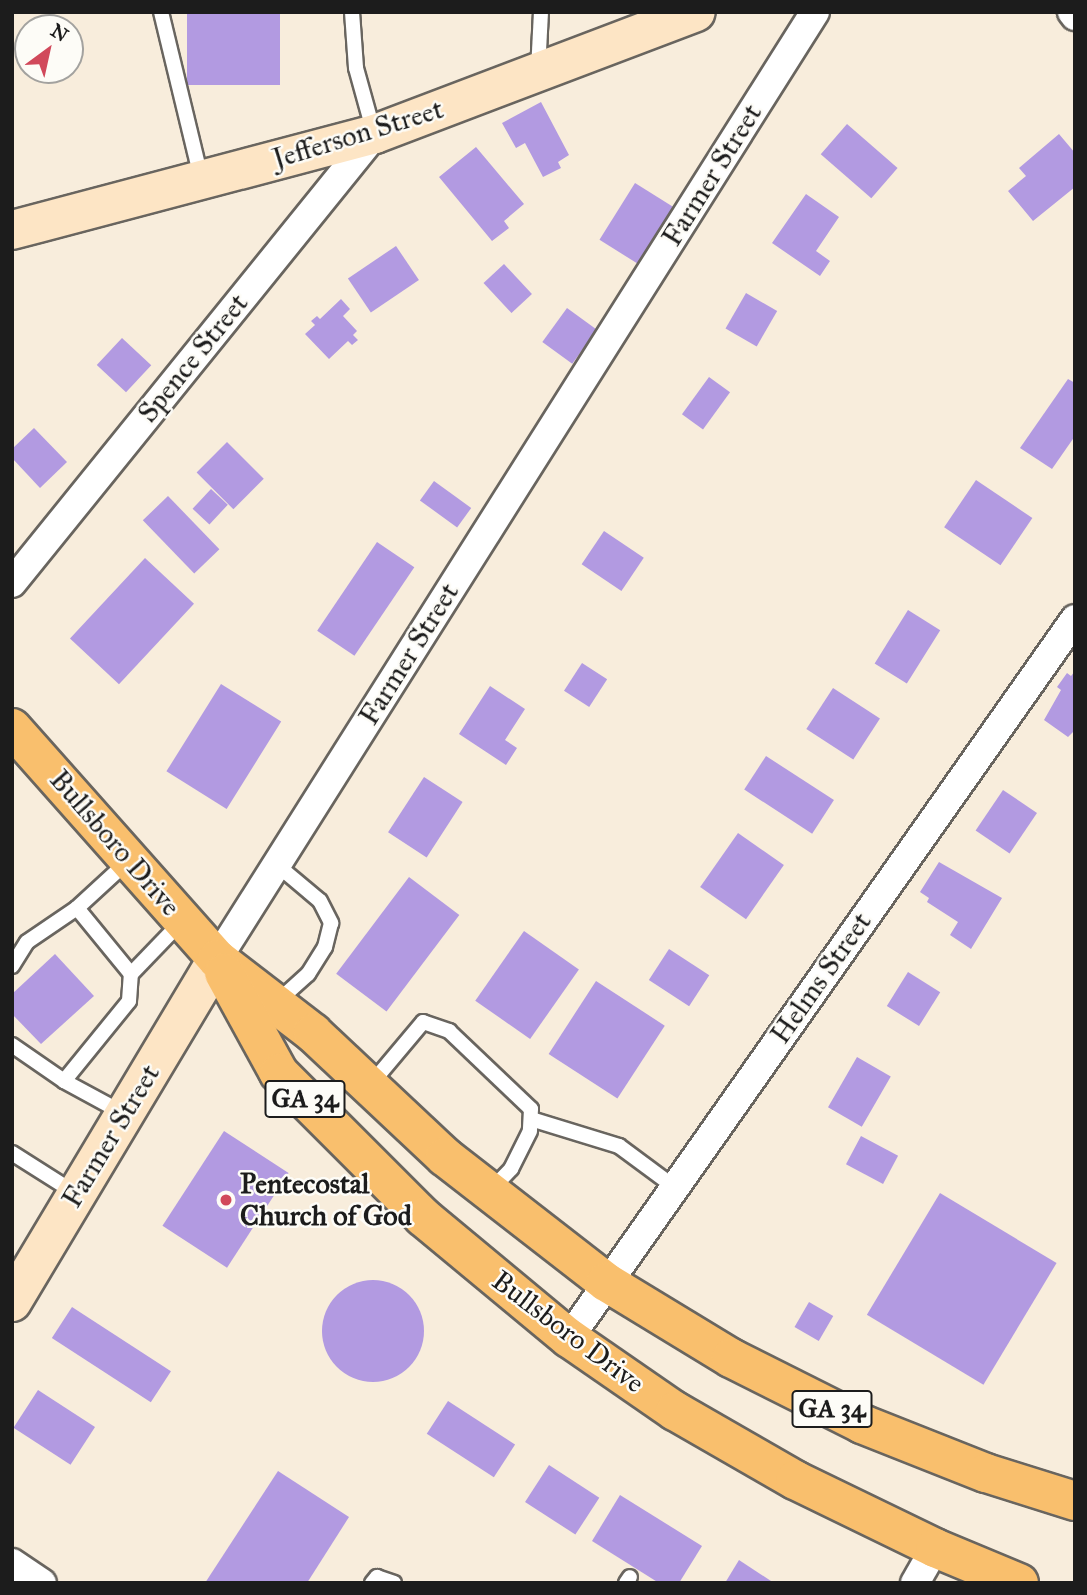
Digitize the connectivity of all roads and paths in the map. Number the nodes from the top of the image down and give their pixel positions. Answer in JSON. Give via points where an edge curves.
{"nodes":[{"id":1,"x":161,"y":12,"type":"edge"},
{"id":2,"x":352,"y":12,"type":"edge"},
{"id":3,"x":541,"y":12,"type":"edge"},
{"id":4,"x":815,"y":12,"type":"edge"},
{"id":5,"x":686,"y":14,"type":"edge"},
{"id":6,"x":538,"y":72,"type":"junction"},
{"id":7,"x":375,"y":134,"type":"junction"},
{"id":8,"x":201,"y":179,"type":"junction"},
{"id":9,"x":12,"y":230,"type":"edge"},
{"id":10,"x":12,"y":583,"type":"edge"},
{"id":11,"x":1075,"y":619,"type":"edge"},
{"id":12,"x":12,"y":728,"type":"edge"},
{"id":13,"x":130,"y":859,"type":"junction"},
{"id":14,"x":276,"y":864,"type":"junction"},
{"id":15,"x":77,"y":908,"type":"junction"},
{"id":16,"x":183,"y":921,"type":"junction"},
{"id":17,"x":217,"y":959,"type":"junction"},
{"id":18,"x":12,"y":966,"type":"edge"},
{"id":19,"x":131,"y":974,"type":"junction"},
{"id":20,"x":263,"y":1014,"type":"junction"},
{"id":21,"x":12,"y":1045,"type":"edge"},
{"id":22,"x":64,"y":1081,"type":"junction"},
{"id":23,"x":370,"y":1085,"type":"junction"},
{"id":24,"x":124,"y":1114,"type":"junction"},
{"id":25,"x":531,"y":1119,"type":"junction"},
{"id":26,"x":12,"y":1153,"type":"edge"},
{"id":27,"x":673,"y":1186,"type":"junction"},
{"id":28,"x":490,"y":1192,"type":"junction"},
{"id":29,"x":76,"y":1194,"type":"junction"},
{"id":30,"x":606,"y":1282,"type":"junction"},
{"id":31,"x":12,"y":1301,"type":"edge"},
{"id":32,"x":569,"y":1338,"type":"junction"},
{"id":33,"x":1075,"y":1501,"type":"edge"},
{"id":34,"x":935,"y":1548,"type":"junction"},
{"id":35,"x":12,"y":1563,"type":"edge"},
{"id":36,"x":42,"y":1583,"type":"edge"},
{"id":37,"x":372,"y":1583,"type":"edge"},
{"id":38,"x":394,"y":1583,"type":"edge"},
{"id":39,"x":915,"y":1583,"type":"edge"},
{"id":40,"x":1019,"y":1583,"type":"edge"}],
"edges":[{"from":1,"to":8,"type":"lane"},
{"from":2,"to":7,"type":"lane","via":[[356,68]]},
{"from":3,"to":6,"type":"lane"},
{"from":4,"to":14,"type":"street","name":"Farmer Street"},
{"from":5,"to":6,"type":"street","name":"Jefferson Street"},
{"from":6,"to":7,"type":"street","name":"Jefferson Street"},
{"from":7,"to":8,"type":"street","name":"Jefferson Street"},
{"from":7,"to":10,"type":"street","name":"Spence Street"},
{"from":8,"to":9,"type":"street","name":"Jefferson Street"},
{"from":11,"to":27,"type":"street","name":"Helms Street"},
{"from":12,"to":13,"type":"main road","name":"Bullsboro Drive","number":"GA 34"},
{"from":13,"to":15,"type":"lane"},
{"from":13,"to":16,"type":"main road","name":"Bullsboro Drive","number":"GA 34"},
{"from":14,"to":17,"type":"street","name":"Farmer Street"},
{"from":14,"to":20,"type":"lane","via":[[320,901],[331,923],[326,947],[308,974]]},
{"from":15,"to":18,"type":"lane","via":[[27,942]]},
{"from":15,"to":19,"type":"lane"},
{"from":16,"to":17,"type":"main road","name":"Bullsboro Drive","number":"GA 34"},
{"from":16,"to":19,"type":"lane"},
{"from":17,"to":20,"type":"main road","name":"Bullsboro Drive","number":"GA 34"},
{"from":17,"to":24,"type":"street","name":"Farmer Street"},
{"from":19,"to":22,"type":"lane","via":[[129,1001]]},
{"from":20,"to":23,"type":"main road","name":"Bullsboro Drive","number":"GA 34"},
{"from":20,"to":32,"type":"main road","name":"Bullsboro Drive","number":"GA 34","via":[[279,1073],[423,1217]]},
{"from":21,"to":22,"type":"lane"},
{"from":22,"to":24,"type":"lane"},
{"from":23,"to":25,"type":"lane","via":[[423,1022],[449,1031],[531,1109]]},
{"from":23,"to":28,"type":"main road","name":"Bullsboro Drive","number":"GA 34","via":[[445,1157]]},
{"from":24,"to":29,"type":"street","name":"Farmer Street"},
{"from":25,"to":27,"type":"lane","via":[[619,1146]]},
{"from":25,"to":28,"type":"lane","via":[[530,1131],[511,1169]]},
{"from":26,"to":29,"type":"lane"},
{"from":27,"to":30,"type":"street","name":"Helms Street"},
{"from":28,"to":30,"type":"main road","name":"Bullsboro Drive","number":"GA 34"},
{"from":29,"to":31,"type":"street","name":"Farmer Street"},
{"from":30,"to":32,"type":"street","name":"Helms Street"},
{"from":30,"to":33,"type":"main road","name":"Bullsboro Drive","number":"GA 34","via":[[731,1358],[862,1424],[986,1473]]},
{"from":32,"to":34,"type":"main road","name":"Bullsboro Drive","number":"GA 34","via":[[727,1443]]},
{"from":34,"to":39,"type":"street"},
{"from":34,"to":40,"type":"main road","name":"Bullsboro Drive","number":"GA 34"},
{"from":35,"to":36,"type":"street"},
{"from":37,"to":38,"type":"lane","via":[[377,1577]]}]}
